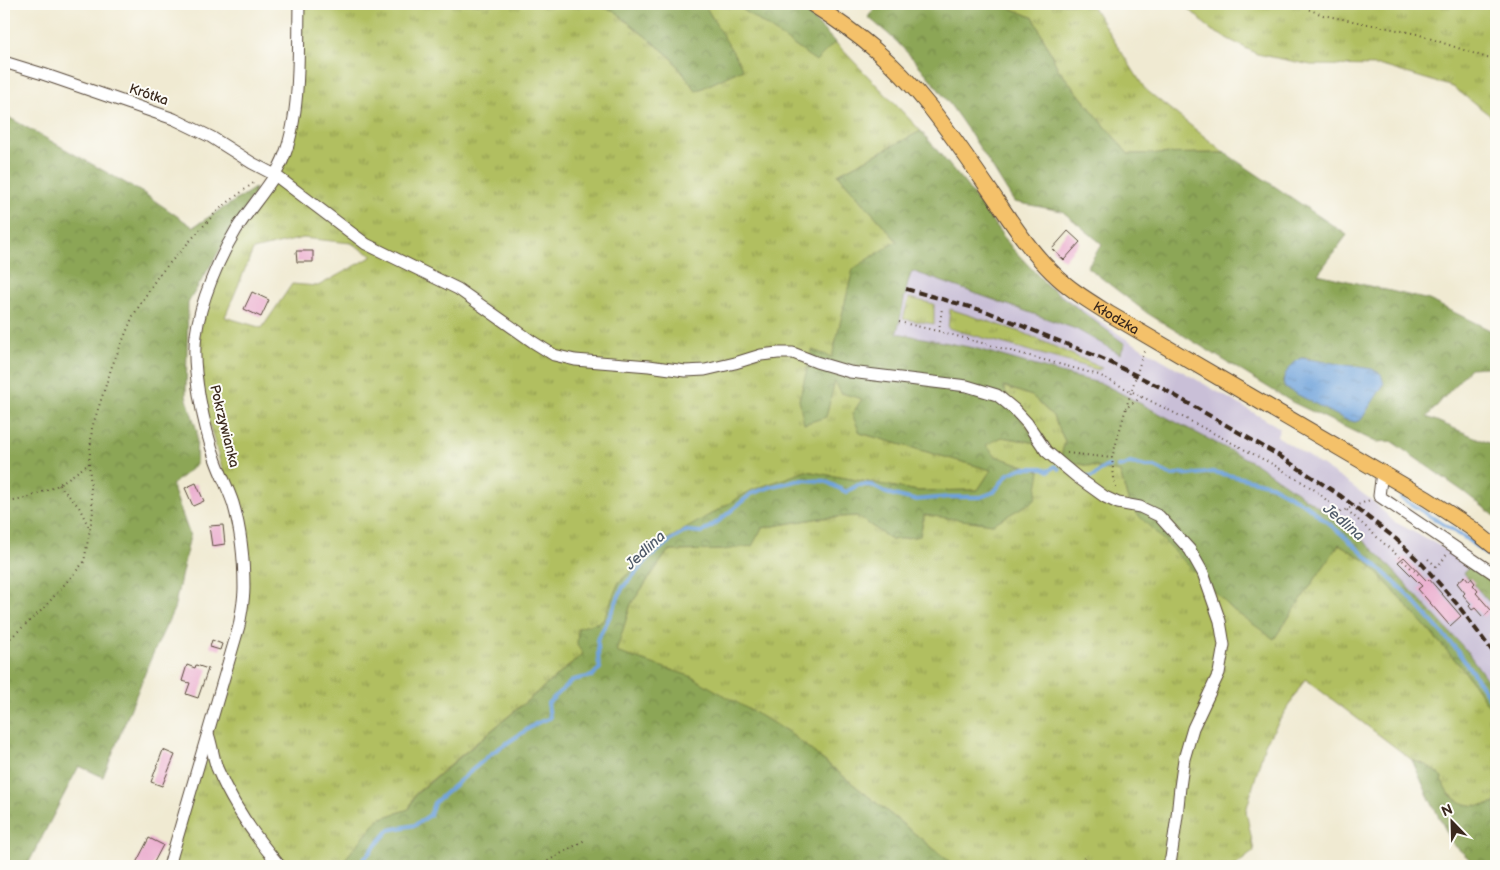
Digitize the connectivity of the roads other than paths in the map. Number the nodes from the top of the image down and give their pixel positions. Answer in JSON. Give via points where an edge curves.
{"nodes":[{"id":1,"x":299,"y":4,"type":"edge"},
{"id":2,"x":812,"y":4,"type":"edge"},
{"id":3,"x":4,"y":62,"type":"edge"},
{"id":4,"x":275,"y":175,"type":"junction"},
{"id":5,"x":1382,"y":472,"type":"junction"},
{"id":6,"x":1496,"y":548,"type":"edge"},
{"id":7,"x":1496,"y":575,"type":"edge"},
{"id":8,"x":208,"y":734,"type":"junction"},
{"id":9,"x":169,"y":866,"type":"edge"},
{"id":10,"x":280,"y":866,"type":"edge"},
{"id":11,"x":1168,"y":866,"type":"edge"}],
"edges":[{"from":1,"to":4,"type":"street","name":"Pokrzywianka","via":[[292,126],[285,154]]},
{"from":2,"to":5,"type":"main road","name":"Kłodzka","via":[[877,50],[904,76],[951,135],[1031,249],[1053,274],[1108,314]]},
{"from":3,"to":4,"type":"street","name":"Krótka","via":[[174,119]]},
{"from":4,"to":8,"type":"street","name":"Pokrzywianka","via":[[236,230],[220,260],[202,307],[196,336],[195,362],[202,410],[215,459],[233,503],[242,550],[244,590],[239,626]]},
{"from":4,"to":11,"type":"street","name":"Krótka","via":[[366,244],[458,289],[554,355],[685,371],[735,364],[761,355],[793,353],[850,372],[967,386],[996,395],[1014,409],[1046,451],[1105,497],[1159,516],[1190,550],[1203,573],[1224,645],[1218,673],[1193,728],[1184,759]]},
{"from":5,"to":6,"type":"main road","name":"Kłodzka","via":[[1470,527]]},
{"from":5,"to":7,"type":"street","via":[[1379,496]]},
{"from":8,"to":9,"type":"street","name":"Pokrzywianka"},
{"from":8,"to":10,"type":"street","via":[[216,766],[234,802]]}]}
